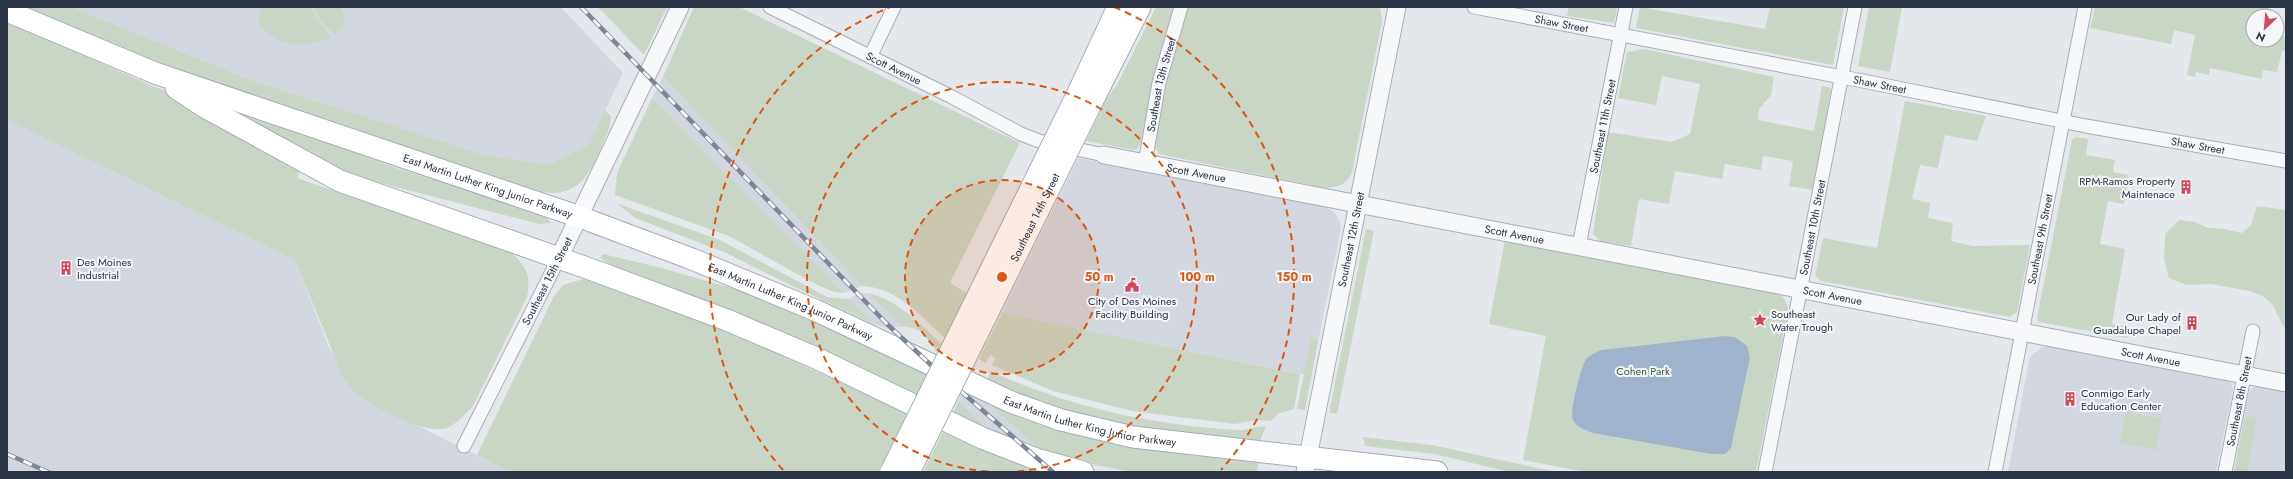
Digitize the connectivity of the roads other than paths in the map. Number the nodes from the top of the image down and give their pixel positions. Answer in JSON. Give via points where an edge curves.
{"nodes":[{"id":1,"x":680,"y":7,"type":"edge"},
{"id":2,"x":770,"y":7,"type":"edge"},
{"id":3,"x":894,"y":7,"type":"edge"},
{"id":4,"x":1118,"y":7,"type":"edge"},
{"id":5,"x":1140,"y":7,"type":"edge"},
{"id":6,"x":1181,"y":7,"type":"edge"},
{"id":7,"x":1397,"y":7,"type":"edge"},
{"id":8,"x":1474,"y":7,"type":"edge"},
{"id":9,"x":1626,"y":7,"type":"edge"},
{"id":10,"x":1855,"y":7,"type":"edge"},
{"id":11,"x":2085,"y":7,"type":"edge"},
{"id":12,"x":7,"y":11,"type":"edge"},
{"id":13,"x":1620,"y":35,"type":"junction"},
{"id":14,"x":870,"y":56,"type":"junction"},
{"id":15,"x":155,"y":73,"type":"junction"},
{"id":16,"x":1841,"y":77,"type":"junction"},
{"id":17,"x":1083,"y":100,"type":"junction"},
{"id":18,"x":2063,"y":122,"type":"junction"},
{"id":19,"x":1104,"y":155,"type":"joint"},
{"id":20,"x":2286,"y":160,"type":"edge"},
{"id":21,"x":1145,"y":163,"type":"junction"},
{"id":22,"x":1358,"y":204,"type":"junction"},
{"id":23,"x":580,"y":217,"type":"junction"},
{"id":24,"x":1579,"y":246,"type":"junction"},
{"id":25,"x":559,"y":258,"type":"junction"},
{"id":26,"x":1800,"y":289,"type":"junction"},
{"id":27,"x":2253,"y":331,"type":"dead end"},
{"id":28,"x":2022,"y":332,"type":"junction"},
{"id":29,"x":2244,"y":375,"type":"junction"},
{"id":30,"x":2286,"y":383,"type":"edge"},
{"id":31,"x":464,"y":446,"type":"dead end"},
{"id":32,"x":1306,"y":465,"type":"edge"},
{"id":33,"x":891,"y":472,"type":"edge"},
{"id":34,"x":909,"y":472,"type":"edge"},
{"id":35,"x":1083,"y":472,"type":"edge"},
{"id":36,"x":1437,"y":472,"type":"edge"},
{"id":37,"x":1765,"y":472,"type":"edge"},
{"id":38,"x":1995,"y":472,"type":"edge"},
{"id":39,"x":2225,"y":472,"type":"edge"}],
"edges":[{"from":1,"to":23,"type":"street","name":"Southeast 15th Street"},
{"from":2,"to":14,"type":"street","name":"Scott Avenue"},
{"from":3,"to":14,"type":"street"},
{"from":4,"to":17,"type":"main road","name":"Southeast 14th Street"},
{"from":5,"to":17,"type":"main road","name":"Southeast 14th Street"},
{"from":6,"to":21,"type":"street","name":"Southeast 13th Street","via":[[1160,83]]},
{"from":7,"to":22,"type":"street","name":"Southeast 12th Street"},
{"from":8,"to":13,"type":"street","name":"Shaw Street"},
{"from":9,"to":13,"type":"street","name":"Southeast 11th Street"},
{"from":10,"to":16,"type":"street","name":"Southeast 10th Street"},
{"from":11,"to":18,"type":"street","name":"Southeast 9th Street"},
{"from":12,"to":15,"type":"main road","name":"East Martin Luther King Junior Parkway"},
{"from":13,"to":16,"type":"street","name":"Shaw Street"},
{"from":13,"to":24,"type":"street","name":"Southeast 11th Street"},
{"from":14,"to":19,"type":"street","name":"Scott Avenue","via":[[1020,134],[1039,141]]},
{"from":15,"to":23,"type":"main road","name":"East Martin Luther King Junior Parkway"},
{"from":15,"to":25,"type":"main road","name":"East Martin Luther King Junior Parkway","via":[[203,106],[340,181]]},
{"from":16,"to":18,"type":"street","name":"Shaw Street"},
{"from":16,"to":26,"type":"street","name":"Southeast 10th Street"},
{"from":17,"to":33,"type":"main road","name":"Southeast 14th Street","bridge":true},
{"from":17,"to":34,"type":"main road","name":"Southeast 14th Street","bridge":true},
{"from":18,"to":20,"type":"street","name":"Shaw Street"},
{"from":18,"to":28,"type":"street","name":"Southeast 9th Street"},
{"from":19,"to":21,"type":"street","name":"Scott Avenue"},
{"from":21,"to":22,"type":"street","name":"Scott Avenue"},
{"from":22,"to":24,"type":"street","name":"Scott Avenue"},
{"from":22,"to":32,"type":"street","name":"Southeast 12th Street"},
{"from":23,"to":25,"type":"street","name":"Southeast 15th Street"},
{"from":23,"to":32,"type":"main road","name":"East Martin Luther King Junior Parkway","via":[[748,281],[1011,402],[1061,420],[1133,437]]},
{"from":24,"to":26,"type":"street","name":"Scott Avenue"},
{"from":25,"to":31,"type":"street","name":"Southeast 15th Street"},
{"from":25,"to":35,"type":"main road","name":"East Martin Luther King Junior Parkway","via":[[645,288],[816,358],[982,438],[1039,460]]},
{"from":26,"to":28,"type":"street","name":"Scott Avenue"},
{"from":26,"to":37,"type":"street","name":"Southeast 10th Street"},
{"from":27,"to":29,"type":"street","name":"Southeast 8th Street"},
{"from":28,"to":29,"type":"street","name":"Scott Avenue"},
{"from":28,"to":38,"type":"street","name":"Southeast 9th Street"},
{"from":29,"to":30,"type":"street","name":"Scott Avenue"},
{"from":29,"to":39,"type":"street","name":"Southeast 8th Street"},
{"from":32,"to":36,"type":"main road","name":"East Martin Luther King Junior Parkway"}]}
